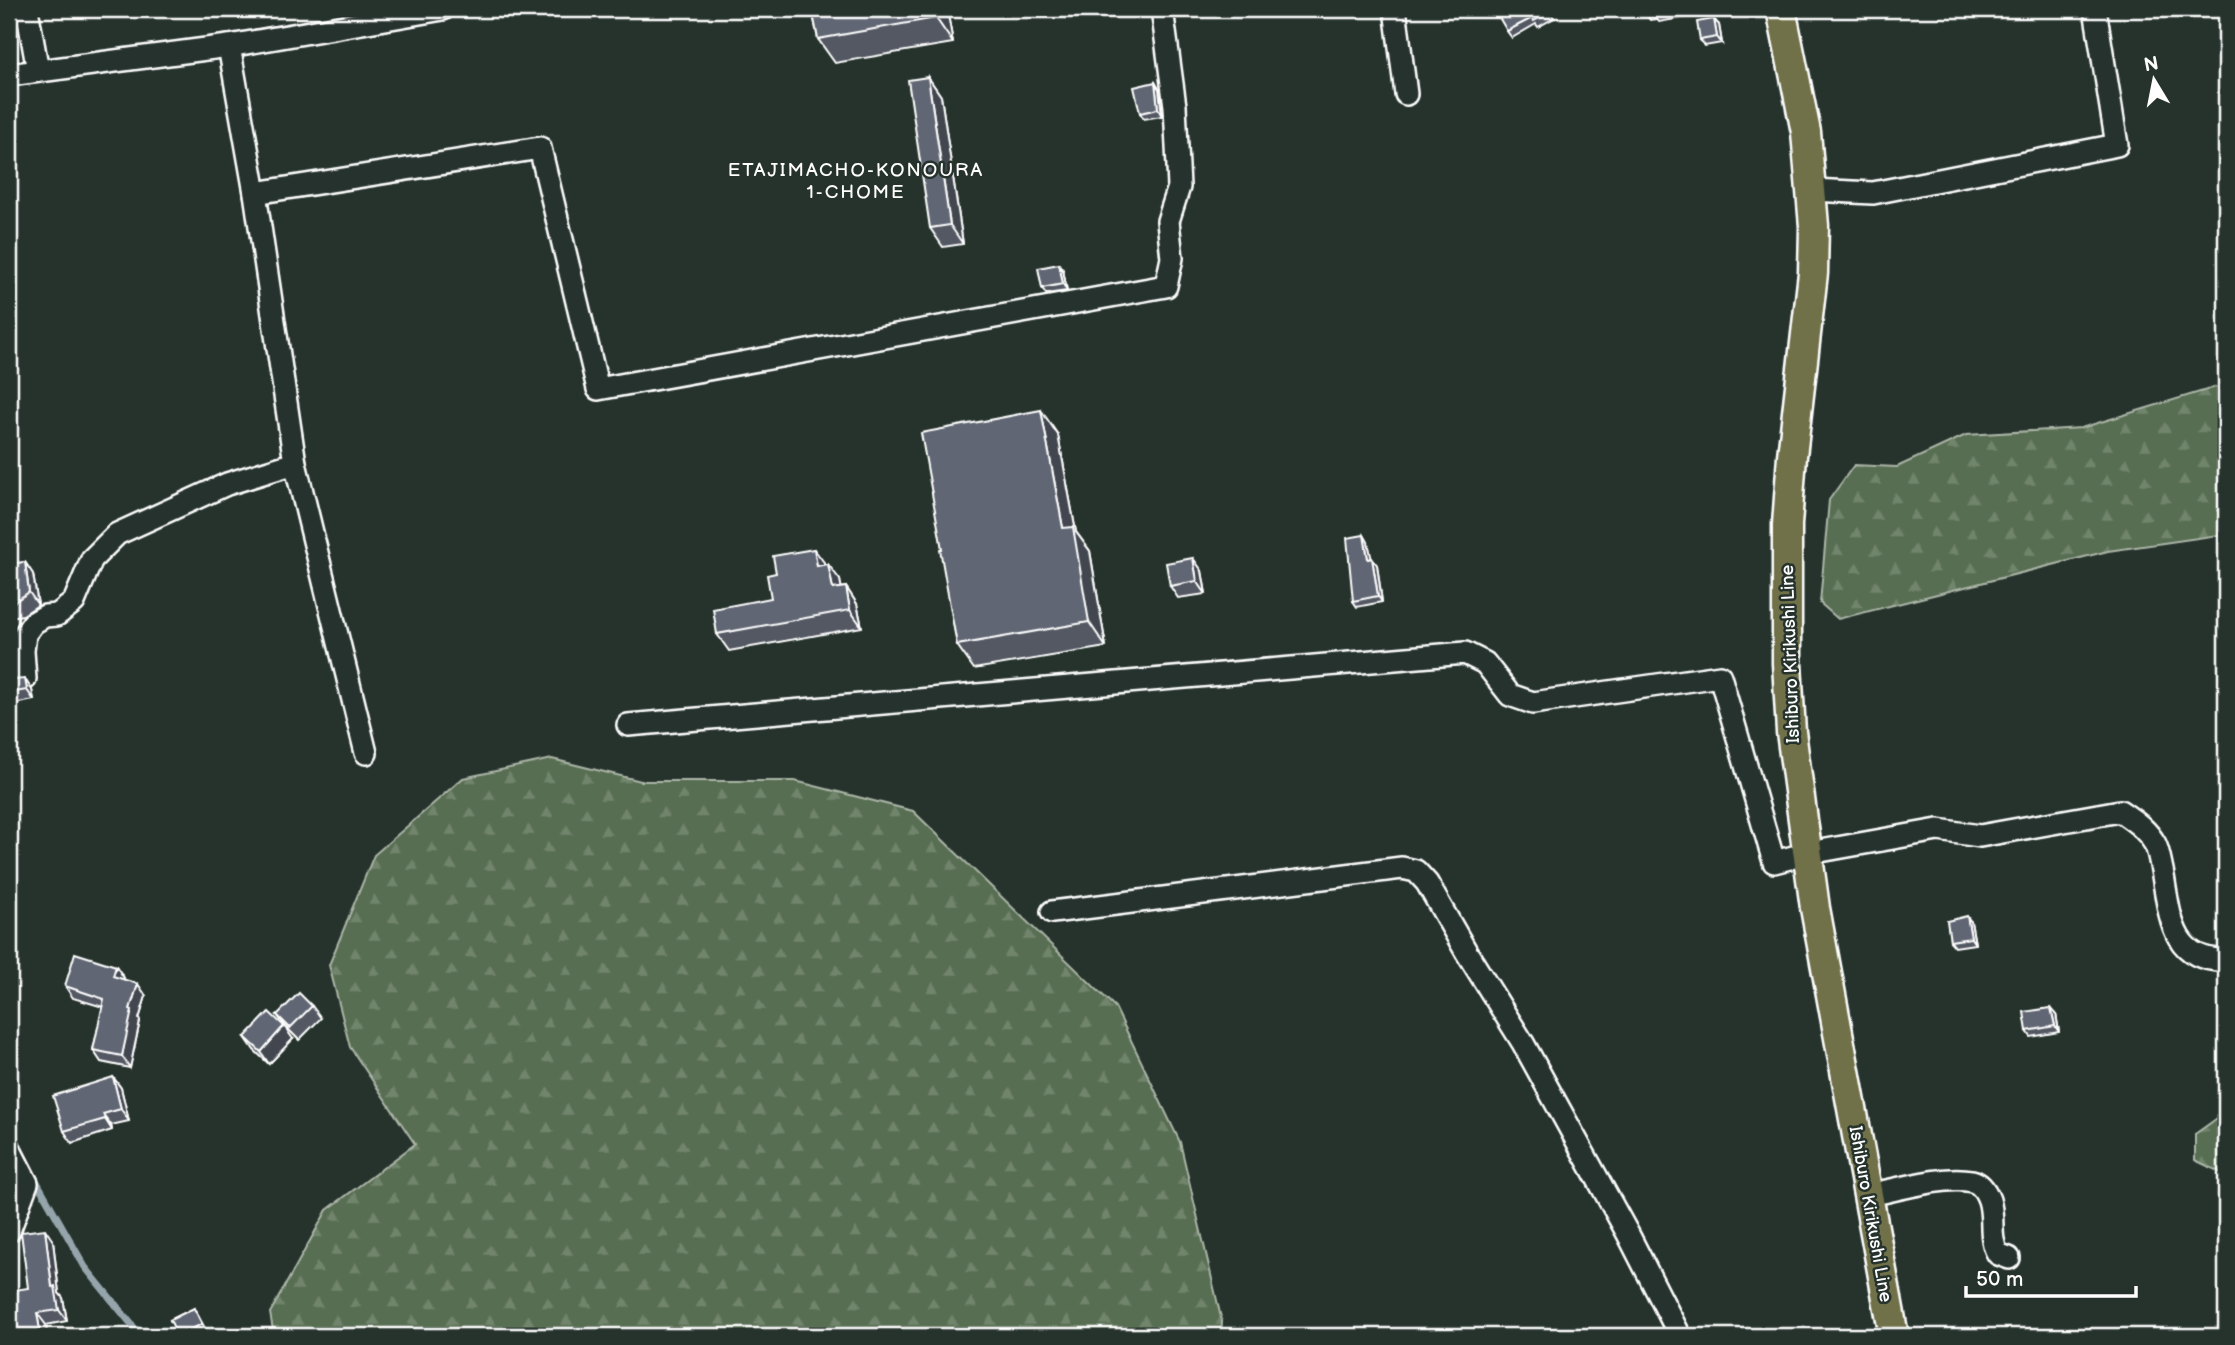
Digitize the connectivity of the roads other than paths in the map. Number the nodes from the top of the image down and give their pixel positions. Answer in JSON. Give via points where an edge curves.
{"nodes":[{"id":1,"x":27,"y":9,"type":"edge"},
{"id":2,"x":443,"y":9,"type":"edge"},
{"id":3,"x":1163,"y":9,"type":"edge"},
{"id":4,"x":1395,"y":9,"type":"edge"},
{"id":5,"x":1781,"y":9,"type":"edge"},
{"id":6,"x":2095,"y":9,"type":"edge"},
{"id":7,"x":229,"y":46,"type":"junction"},
{"id":8,"x":37,"y":71,"type":"junction"},
{"id":9,"x":9,"y":75,"type":"edge"},
{"id":10,"x":1406,"y":94,"type":"dead end"},
{"id":11,"x":1812,"y":190,"type":"junction"},
{"id":12,"x":255,"y":193,"type":"junction"},
{"id":13,"x":295,"y":463,"type":"junction"},
{"id":14,"x":25,"y":679,"type":"edge"},
{"id":15,"x":628,"y":725,"type":"dead end"},
{"id":16,"x":366,"y":753,"type":"dead end"},
{"id":17,"x":1810,"y":853,"type":"junction"},
{"id":18,"x":1052,"y":912,"type":"dead end"},
{"id":19,"x":2226,"y":960,"type":"edge"},
{"id":20,"x":9,"y":1149,"type":"edge"},
{"id":21,"x":1868,"y":1195,"type":"junction"},
{"id":22,"x":9,"y":1231,"type":"edge"},
{"id":23,"x":2009,"y":1258,"type":"dead end"},
{"id":24,"x":1680,"y":1336,"type":"edge"},
{"id":25,"x":1894,"y":1336,"type":"edge"}],
"edges":[{"from":1,"to":8,"type":"street"},
{"from":2,"to":7,"type":"street"},
{"from":3,"to":12,"type":"street","via":[[1179,187],[1168,221],[1172,258],[1166,286],[598,389],[540,148]]},
{"from":4,"to":10,"type":"street"},
{"from":5,"to":11,"type":"main road","name":"Ishiburo Kirikushi Line","via":[[1806,132]]},
{"from":6,"to":11,"type":"street","via":[[2117,145],[1873,193]]},
{"from":7,"to":8,"type":"street"},
{"from":7,"to":12,"type":"street"},
{"from":8,"to":9,"type":"street"},
{"from":11,"to":17,"type":"main road","name":"Ishiburo Kirikushi Line","via":[[1813,273],[1791,456],[1786,594],[1791,732]]},
{"from":12,"to":13,"type":"street"},
{"from":13,"to":14,"type":"street","via":[[227,484],[117,534],[92,559],[75,603],[33,623],[25,634]]},
{"from":13,"to":16,"type":"street"},
{"from":15,"to":17,"type":"street","via":[[1465,653],[1485,663],[1510,695],[1533,703],[1720,676],[1774,862]]},
{"from":17,"to":19,"type":"street","via":[[1938,830],[1980,836],[2119,811],[2143,826],[2157,846],[2173,927],[2185,947],[2207,961]]},
{"from":17,"to":21,"type":"main road","name":"Ishiburo Kirikushi Line","via":[[1815,908]]},
{"from":18,"to":24,"type":"street","via":[[1402,868],[1416,871],[1523,1042]]},
{"from":20,"to":22,"type":"street","via":[[27,1183]]},
{"from":21,"to":23,"type":"street","via":[[1941,1181],[1973,1181],[1990,1201],[1992,1244],[1997,1254]]},
{"from":21,"to":25,"type":"main road","name":"Ishiburo Kirikushi Line"}]}
